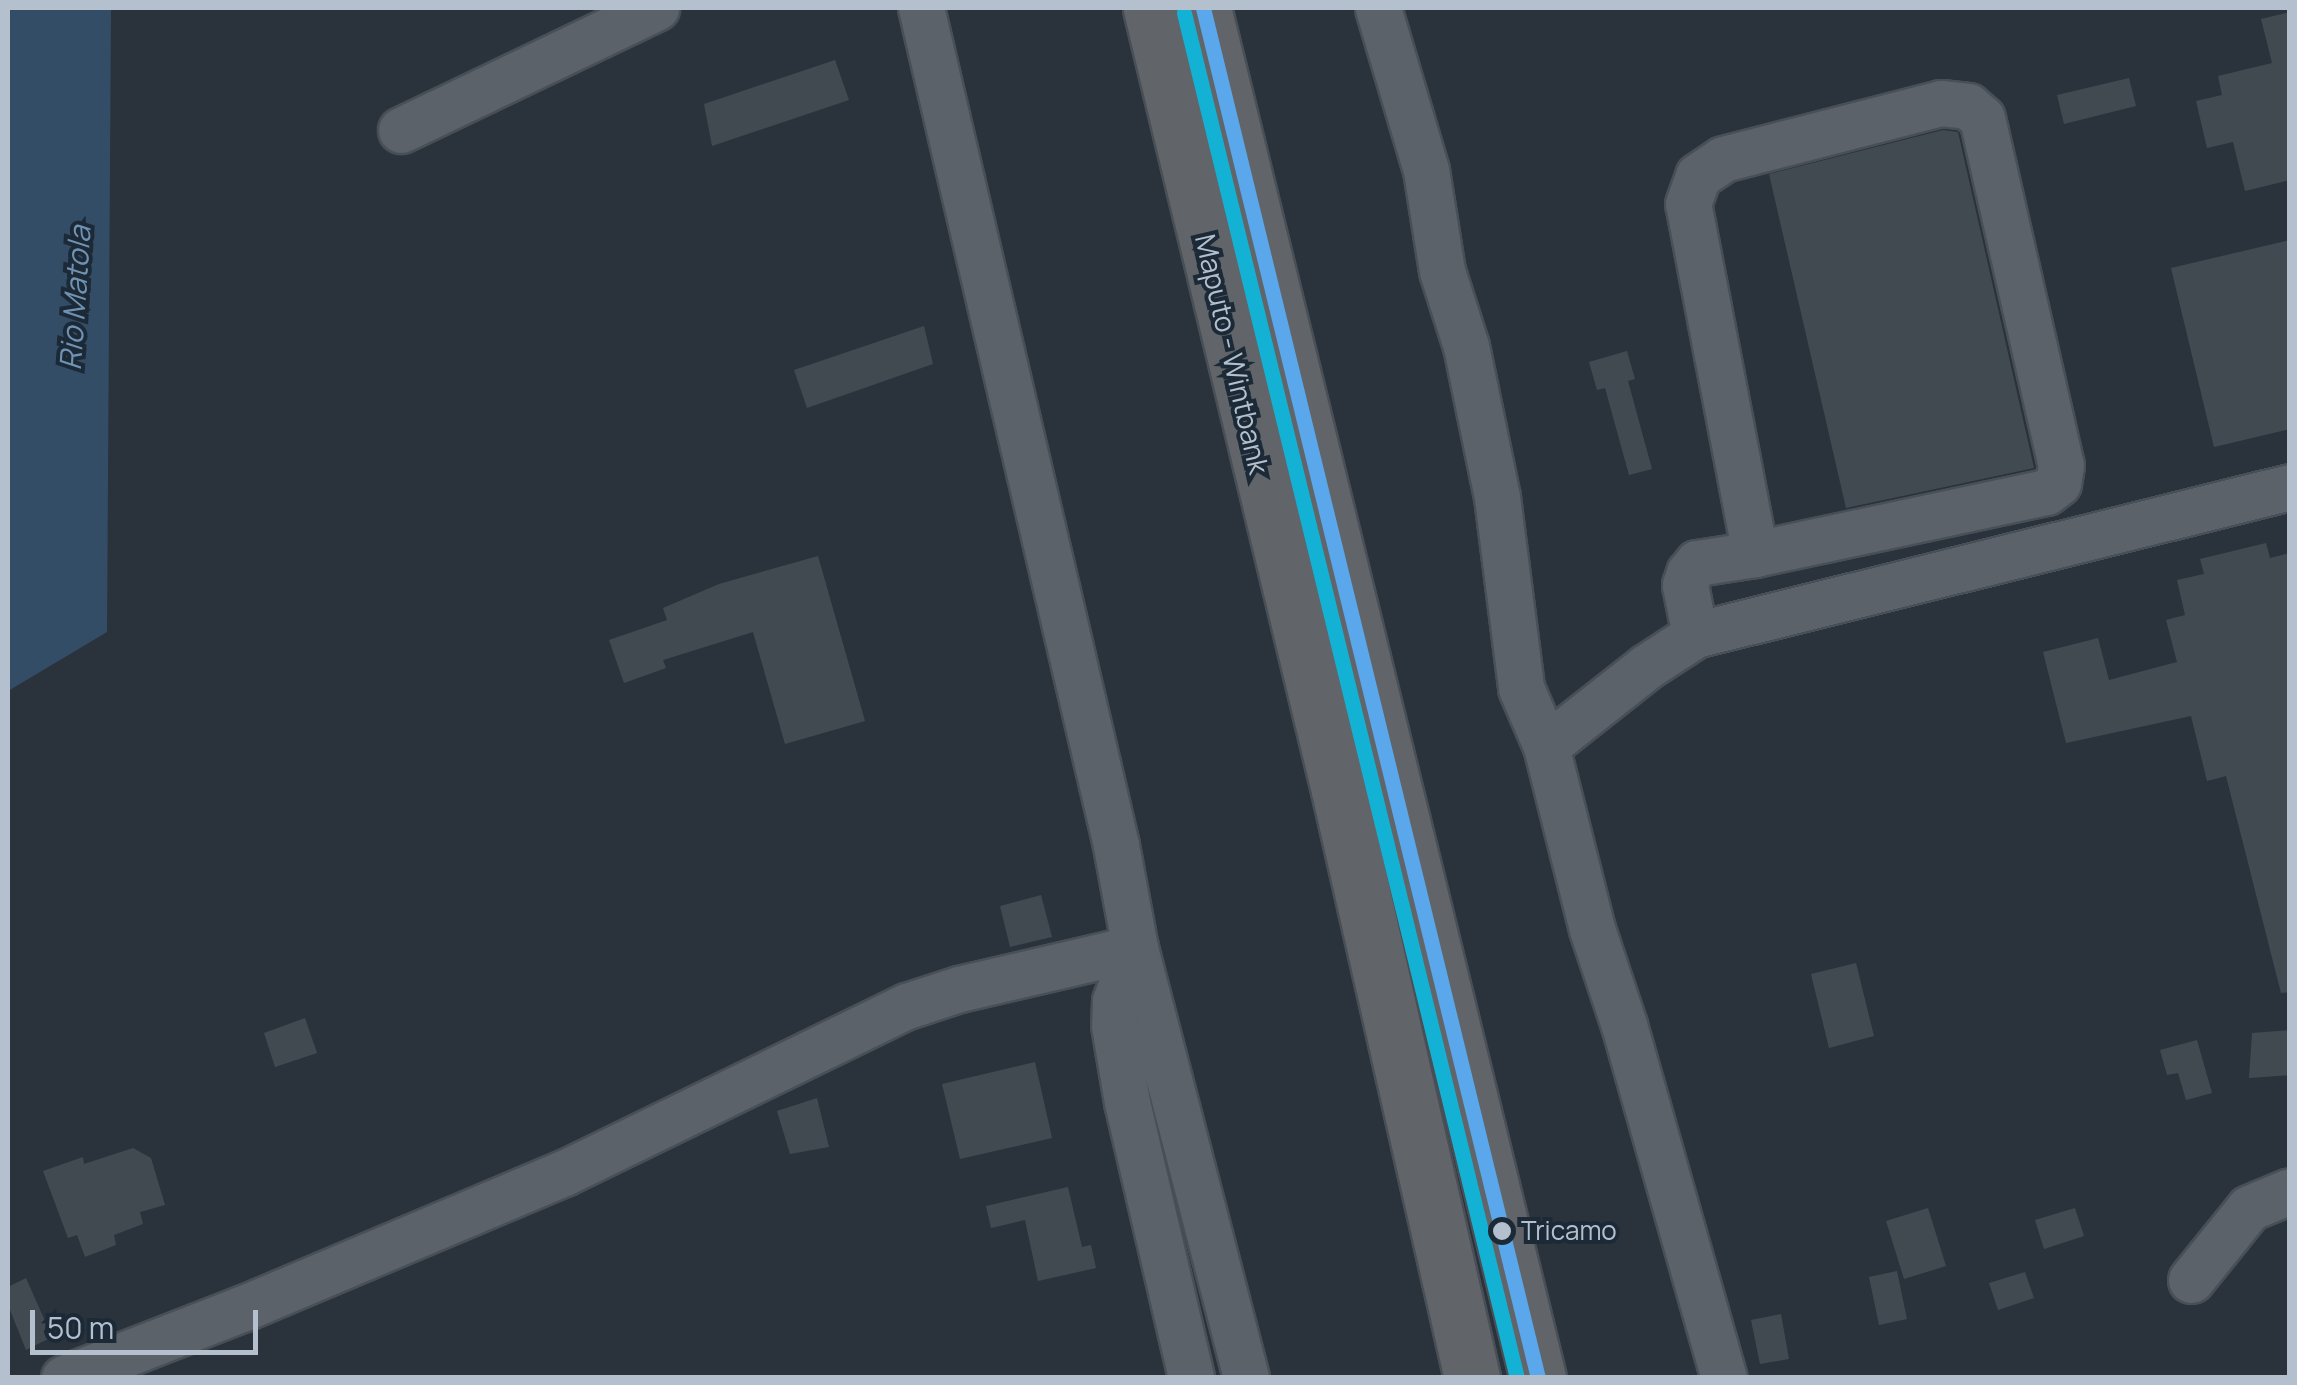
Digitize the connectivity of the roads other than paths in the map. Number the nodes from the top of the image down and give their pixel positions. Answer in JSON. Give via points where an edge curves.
{"nodes":[{"id":1,"x":656,"y":8,"type":"edge"},
{"id":2,"x":920,"y":8,"type":"edge"},
{"id":3,"x":1151,"y":8,"type":"edge"},
{"id":4,"x":1203,"y":8,"type":"edge"},
{"id":5,"x":1378,"y":8,"type":"edge"},
{"id":6,"x":401,"y":130,"type":"dead end"},
{"id":7,"x":2290,"y":487,"type":"edge"},
{"id":8,"x":1755,"y":554,"type":"junction"},
{"id":9,"x":1695,"y":635,"type":"junction"},
{"id":10,"x":1546,"y":746,"type":"junction"},
{"id":11,"x":1135,"y":948,"type":"junction"},
{"id":12,"x":2290,"y":1191,"type":"edge"},
{"id":13,"x":2191,"y":1280,"type":"dead end"},
{"id":14,"x":64,"y":1378,"type":"edge"},
{"id":15,"x":1191,"y":1378,"type":"edge"},
{"id":16,"x":1246,"y":1378,"type":"edge"},
{"id":17,"x":1472,"y":1378,"type":"edge"},
{"id":18,"x":1538,"y":1378,"type":"edge"},
{"id":19,"x":1724,"y":1378,"type":"edge"}],
"edges":[{"from":1,"to":6,"type":"street"},
{"from":2,"to":11,"type":"street"},
{"from":3,"to":17,"type":"highway","name":"Maputo - Wintbank"},
{"from":4,"to":18,"type":"highway","name":"Maputo - Wintbank"},
{"from":5,"to":10,"type":"street","via":[[1426,170],[1442,270],[1466,346],[1496,496],[1521,688]]},
{"from":7,"to":9,"type":"street"},
{"from":8,"to":8,"type":"street","via":[[1688,204],[1698,176],[1741,154],[1941,104],[1968,106],[1982,118],[2062,465],[2058,483],[2046,492]]},
{"from":8,"to":9,"type":"street","via":[[1697,564],[1688,572]]},
{"from":9,"to":10,"type":"street"},
{"from":10,"to":19,"type":"street","via":[[1592,929]]},
{"from":11,"to":14,"type":"street","via":[[907,1006],[564,1173]]},
{"from":11,"to":15,"type":"street","via":[[1115,1001],[1114,1025]]},
{"from":11,"to":16,"type":"street"},
{"from":12,"to":13,"type":"street","via":[[2249,1208]]}]}
